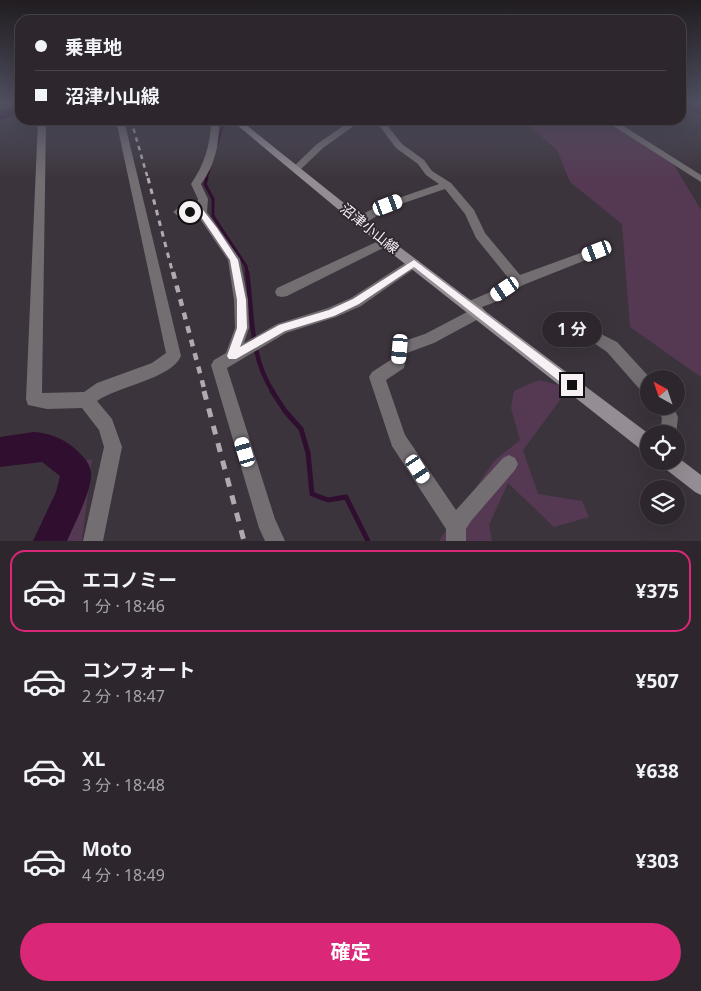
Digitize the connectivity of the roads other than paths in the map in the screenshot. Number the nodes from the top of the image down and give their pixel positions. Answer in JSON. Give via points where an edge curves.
{"nodes":[{"id":1,"x":42,"y":128,"type":"edge"},
{"id":2,"x":122,"y":128,"type":"edge"},
{"id":3,"x":215,"y":128,"type":"edge"},
{"id":4,"x":245,"y":128,"type":"edge"},
{"id":5,"x":346,"y":128,"type":"edge"},
{"id":6,"x":385,"y":128,"type":"edge"},
{"id":7,"x":621,"y":128,"type":"edge"},
{"id":8,"x":296,"y":169,"type":"junction"},
{"id":9,"x":701,"y":179,"type":"edge"},
{"id":10,"x":447,"y":185,"type":"junction"},
{"id":11,"x":178,"y":212,"type":"dead end"},
{"id":12,"x":201,"y":212,"type":"junction"},
{"id":13,"x":361,"y":220,"type":"junction"},
{"id":14,"x":385,"y":242,"type":"junction"},
{"id":15,"x":597,"y":251,"type":"dead end"},
{"id":16,"x":414,"y":263,"type":"junction"},
{"id":17,"x":518,"y":281,"type":"junction"},
{"id":18,"x":282,"y":292,"type":"dead end"},
{"id":19,"x":475,"y":309,"type":"junction"},
{"id":20,"x":599,"y":339,"type":"dead end"},
{"id":21,"x":232,"y":356,"type":"junction"},
{"id":22,"x":640,"y":378,"type":"edge"},
{"id":23,"x":86,"y":400,"type":"junction"},
{"id":24,"x":640,"y":438,"type":"edge"},
{"id":25,"x":509,"y":464,"type":"dead end"},
{"id":26,"x":681,"y":470,"type":"edge"},
{"id":27,"x":701,"y":486,"type":"edge"},
{"id":28,"x":456,"y":534,"type":"edge"},
{"id":29,"x":93,"y":541,"type":"edge"},
{"id":30,"x":275,"y":541,"type":"edge"}],
"edges":[{"from":1,"to":23,"type":"street","via":[[34,399],[44,402]]},
{"from":2,"to":23,"type":"street","via":[[174,356],[157,368],[103,388]]},
{"from":3,"to":12,"type":"street","via":[[215,143],[203,177],[196,184],[203,199]]},
{"from":4,"to":8,"type":"main road","name":"沼津小山線"},
{"from":5,"to":8,"type":"street","via":[[320,146]]},
{"from":6,"to":10,"type":"street","via":[[400,146],[421,162],[428,173]]},
{"from":7,"to":9,"type":"street"},
{"from":8,"to":13,"type":"main road","name":"沼津小山線"},
{"from":10,"to":13,"type":"street","via":[[388,205]]},
{"from":10,"to":17,"type":"street","via":[[470,213],[480,235]]},
{"from":11,"to":12,"type":"street"},
{"from":12,"to":21,"type":"street","via":[[234,260],[242,300],[242,328]]},
{"from":13,"to":14,"type":"main road","name":"沼津小山線"},
{"from":14,"to":16,"type":"main road","name":"沼津小山線"},
{"from":14,"to":18,"type":"street"},
{"from":15,"to":17,"type":"street"},
{"from":16,"to":19,"type":"main road","name":"沼津小山線"},
{"from":16,"to":21,"type":"street","via":[[356,302],[282,328]]},
{"from":17,"to":19,"type":"street"},
{"from":19,"to":24,"type":"main road","name":"沼津小山線"},
{"from":19,"to":28,"type":"street","via":[[429,339],[400,349],[399,363],[377,377],[398,440]]},
{"from":20,"to":22,"type":"street","via":[[612,347]]},
{"from":21,"to":30,"type":"street","via":[[219,365],[266,521]]},
{"from":23,"to":29,"type":"street","via":[[106,424],[113,447]]},
{"from":25,"to":28,"type":"street","via":[[464,514]]},
{"from":26,"to":27,"type":"main road"}]}
